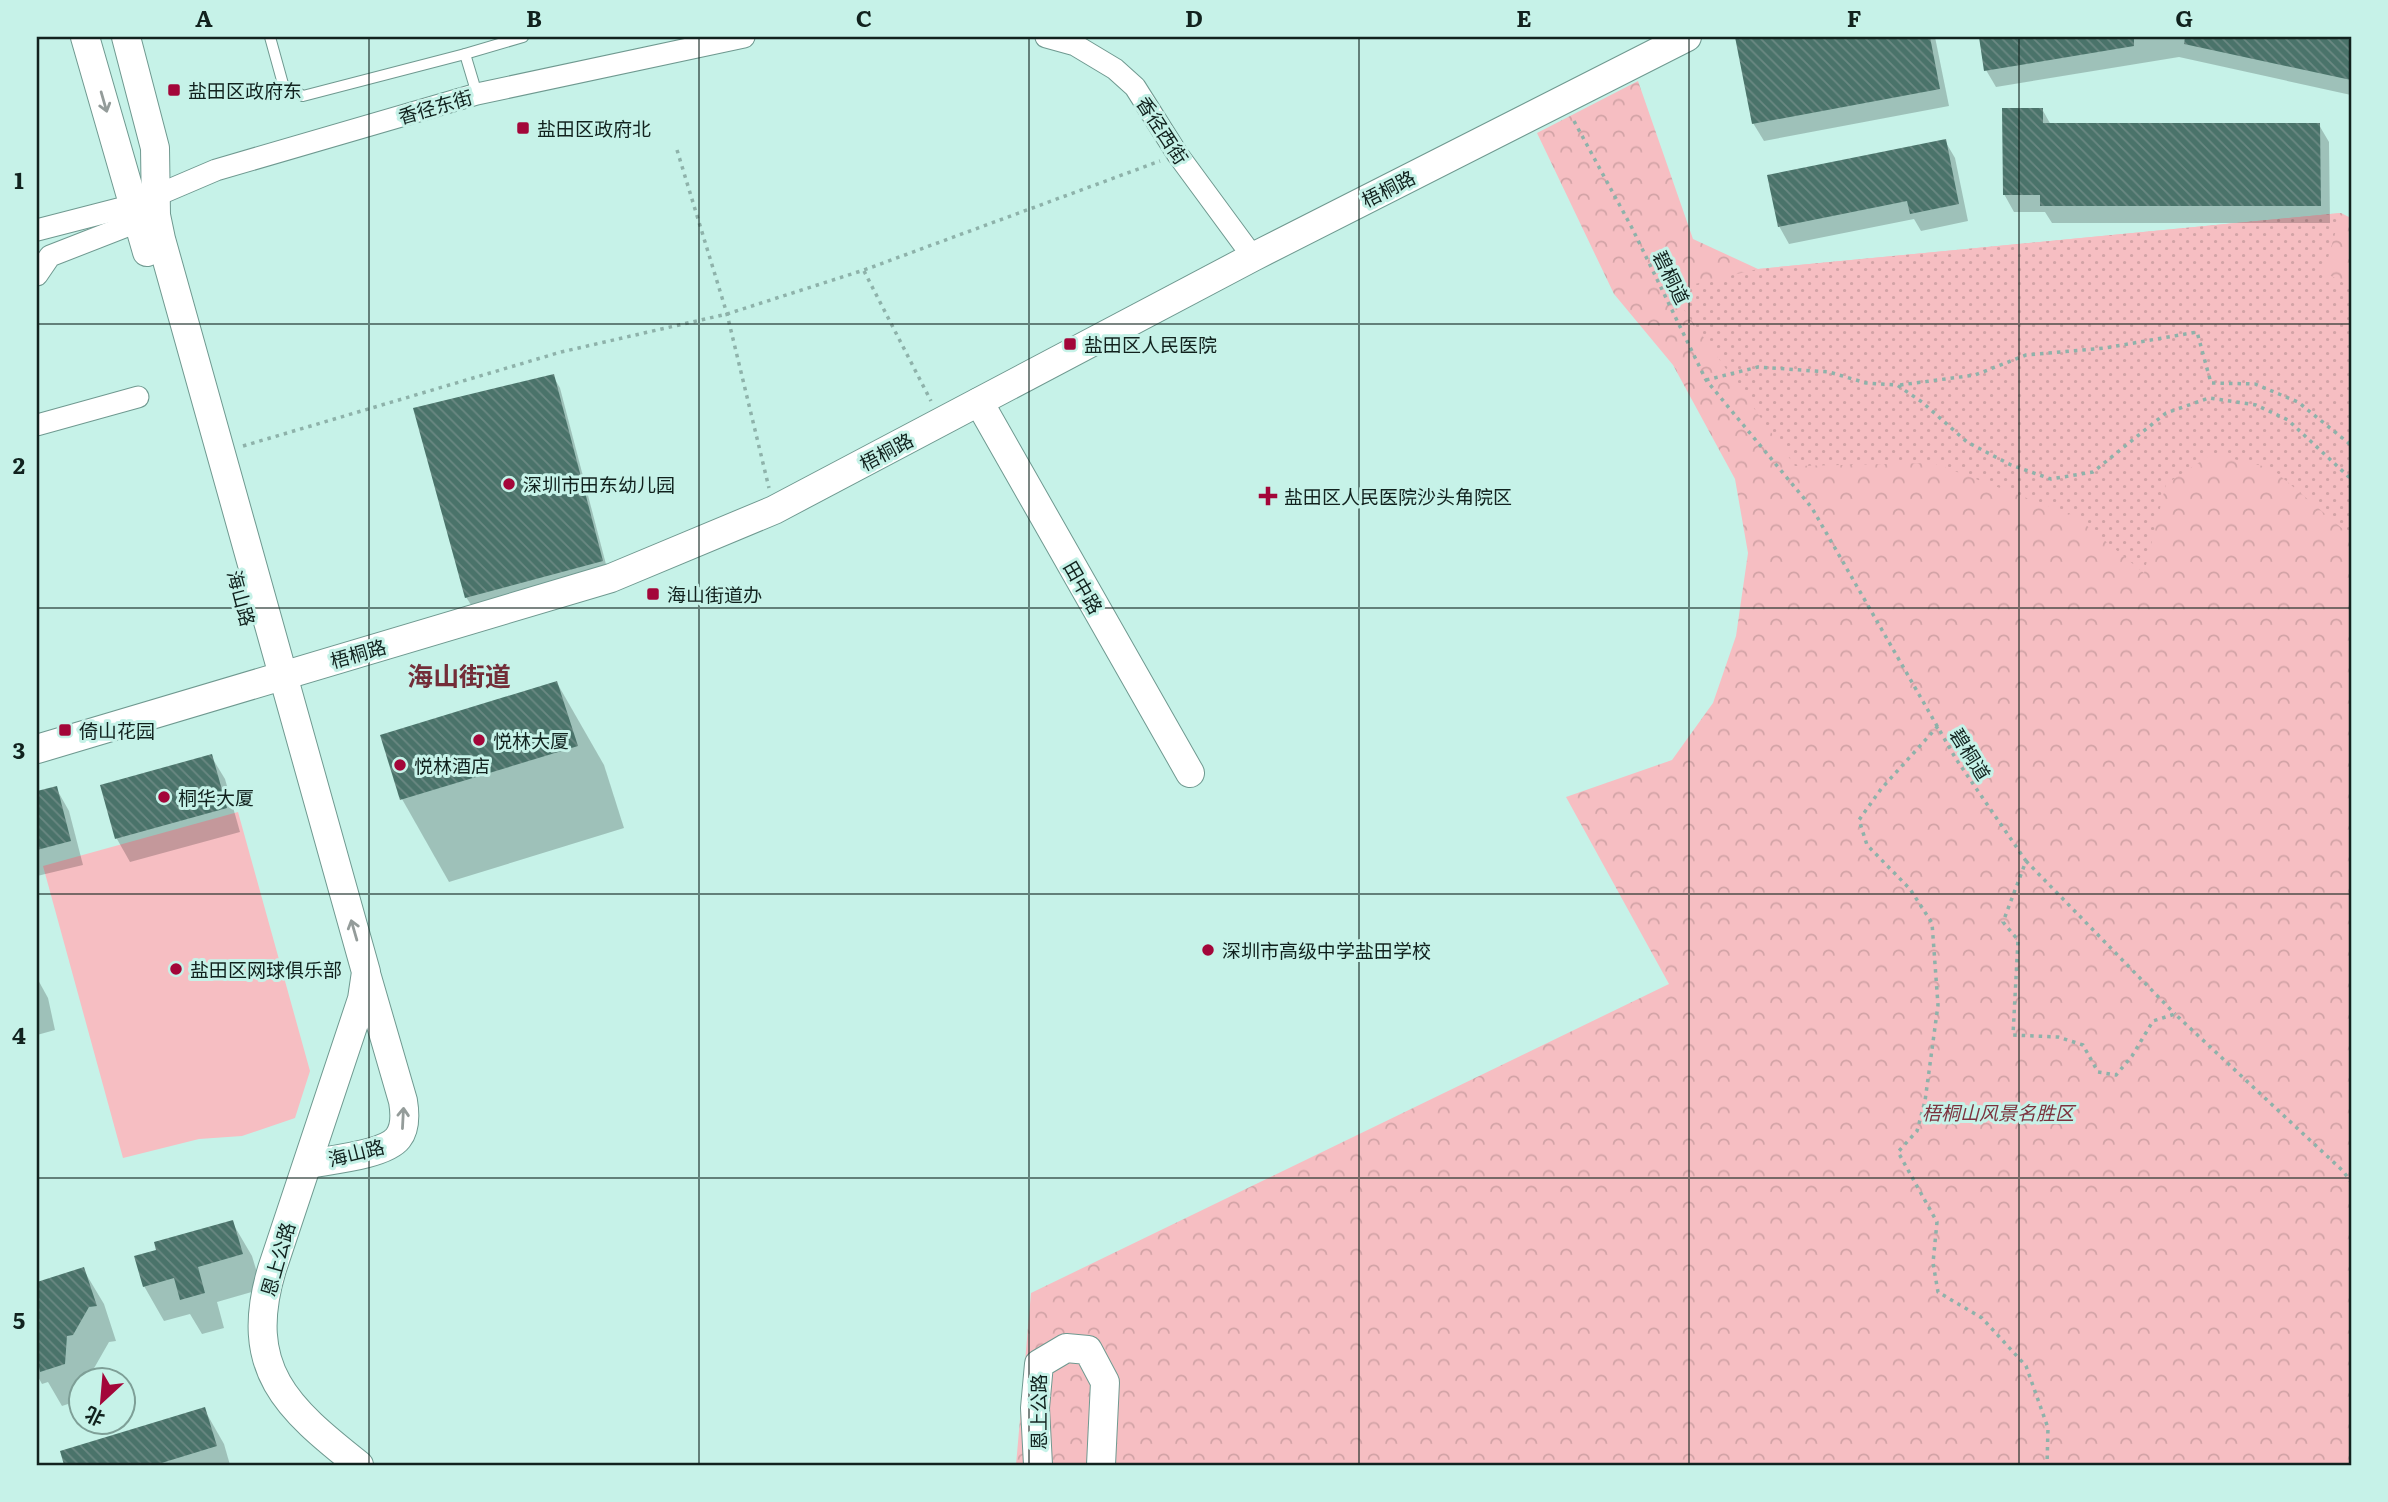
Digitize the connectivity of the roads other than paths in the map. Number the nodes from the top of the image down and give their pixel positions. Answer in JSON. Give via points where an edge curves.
{"nodes":[{"id":1,"x":85,"y":37,"type":"edge"},
{"id":2,"x":125,"y":37,"type":"edge"},
{"id":3,"x":270,"y":37,"type":"edge"},
{"id":4,"x":523,"y":37,"type":"edge"},
{"id":5,"x":744,"y":37,"type":"edge"},
{"id":6,"x":1045,"y":37,"type":"edge"},
{"id":7,"x":1687,"y":37,"type":"edge"},
{"id":8,"x":465,"y":54,"type":"junction"},
{"id":9,"x":477,"y":94,"type":"junction"},
{"id":10,"x":146,"y":209,"type":"junction"},
{"id":11,"x":37,"y":230,"type":"edge"},
{"id":12,"x":1253,"y":257,"type":"junction"},
{"id":13,"x":37,"y":275,"type":"edge"},
{"id":14,"x":138,"y":397,"type":"dead end"},
{"id":15,"x":979,"y":402,"type":"junction"},
{"id":16,"x":37,"y":425,"type":"edge"},
{"id":17,"x":274,"y":677,"type":"junction"},
{"id":18,"x":37,"y":748,"type":"edge"},
{"id":19,"x":1190,"y":773,"type":"dead end"},
{"id":20,"x":366,"y":972,"type":"junction"},
{"id":21,"x":340,"y":1067,"type":"junction"},
{"id":22,"x":307,"y":1164,"type":"junction"},
{"id":23,"x":359,"y":1465,"type":"edge"},
{"id":24,"x":1038,"y":1465,"type":"edge"},
{"id":25,"x":1101,"y":1465,"type":"edge"}],
"edges":[{"from":1,"to":10,"type":"street","name":"海山路","one_way":true},
{"from":2,"to":10,"type":"street","name":"海山路","via":[[155,148]]},
{"from":3,"to":8,"type":"lane","via":[[283,84],[303,96]]},
{"from":4,"to":8,"type":"lane"},
{"from":5,"to":9,"type":"street","name":"香径东街"},
{"from":6,"to":12,"type":"street","name":"香径西街","via":[[1075,45],[1135,87]]},
{"from":7,"to":12,"type":"street","name":"梧桐路"},
{"from":8,"to":9,"type":"lane"},
{"from":9,"to":10,"type":"street","name":"香径东街","via":[[216,170]]},
{"from":10,"to":11,"type":"street"},
{"from":10,"to":13,"type":"street","via":[[50,256]]},
{"from":10,"to":17,"type":"street","name":"海山路"},
{"from":10,"to":17,"type":"street","name":"海山路","via":[[161,239],[220,453]]},
{"from":12,"to":15,"type":"street","name":"梧桐路"},
{"from":14,"to":16,"type":"street"},
{"from":15,"to":17,"type":"street","name":"梧桐路","via":[[774,510],[611,578]]},
{"from":15,"to":19,"type":"street","name":"田中路"},
{"from":17,"to":18,"type":"street","name":"梧桐路"},
{"from":20,"to":17,"type":"street","name":"海山路","one_way":true},
{"from":17,"to":21,"type":"street","name":"海山路","via":[[350,991],[350,1018]]},
{"from":20,"to":21,"type":"street","name":"海山路"},
{"from":22,"to":20,"type":"street","name":"海山路","one_way":true,"via":[[382,1149],[402,1131],[403,1101]]},
{"from":21,"to":22,"type":"street","name":"恩上公路"},
{"from":22,"to":23,"type":"street","name":"恩上公路","via":[[265,1297],[266,1353],[293,1408]]},
{"from":24,"to":25,"type":"street","name":"恩上公路","via":[[1035,1408],[1039,1364],[1066,1348],[1088,1350],[1105,1382]]}]}
